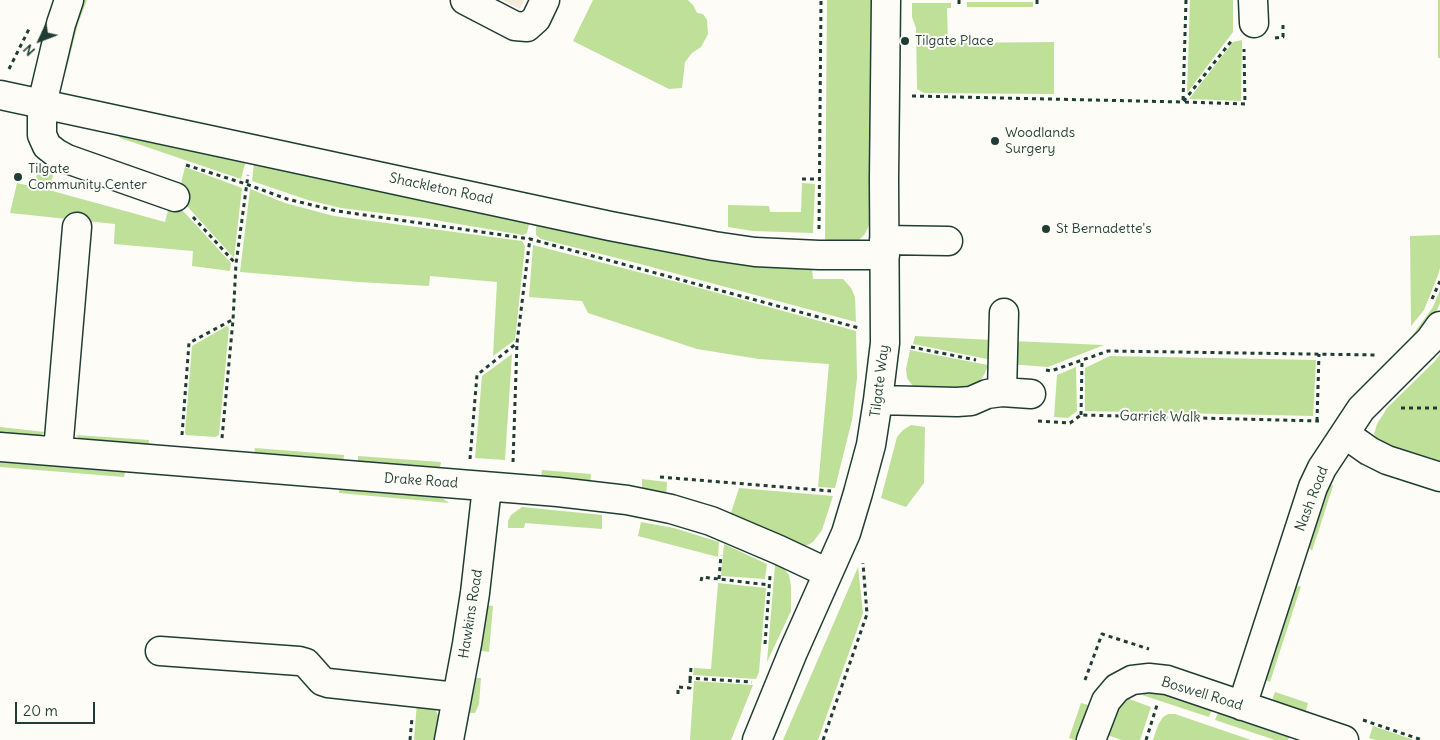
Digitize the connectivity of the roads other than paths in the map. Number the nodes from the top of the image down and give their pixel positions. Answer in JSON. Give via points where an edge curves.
{"nodes":[{"id":1,"x":69,"y":0,"type":"edge"},
{"id":2,"x":466,"y":0,"type":"edge"},
{"id":3,"x":545,"y":0,"type":"edge"},
{"id":4,"x":886,"y":0,"type":"edge"},
{"id":5,"x":4,"y":83,"type":"edge"},
{"id":6,"x":42,"y":104,"type":"junction"},
{"id":7,"x":175,"y":197,"type":"road end"},
{"id":8,"x":77,"y":227,"type":"dead end"},
{"id":9,"x":948,"y":241,"type":"dead end"},
{"id":10,"x":885,"y":248,"type":"junction"},
{"id":11,"x":1004,"y":312,"type":"dead end"},
{"id":12,"x":1440,"y":326,"type":"edge"},
{"id":13,"x":1002,"y":379,"type":"junction"},
{"id":14,"x":1030,"y":394,"type":"dead end"},
{"id":15,"x":878,"y":400,"type":"junction"},
{"id":16,"x":1345,"y":434,"type":"junction"},
{"id":17,"x":0,"y":447,"type":"edge"},
{"id":18,"x":58,"y":452,"type":"junction"},
{"id":19,"x":1440,"y":476,"type":"edge"},
{"id":20,"x":487,"y":486,"type":"junction"},
{"id":21,"x":828,"y":573,"type":"junction"},
{"id":22,"x":160,"y":651,"type":"dead end"},
{"id":23,"x":457,"y":697,"type":"junction"},
{"id":24,"x":1242,"y":706,"type":"junction"},
{"id":25,"x":449,"y":740,"type":"edge"},
{"id":26,"x":757,"y":740,"type":"edge"},
{"id":27,"x":1091,"y":740,"type":"edge"},
{"id":28,"x":1344,"y":740,"type":"edge"}],
"edges":[{"from":1,"to":6,"type":"street"},
{"from":2,"to":3,"type":"street","via":[[515,26],[527,27],[536,19]]},
{"from":4,"to":10,"type":"street","name":"Tilgate Way"},
{"from":5,"to":6,"type":"street","name":"Shackleton Road"},
{"from":6,"to":7,"type":"street","via":[[42,135],[56,153]]},
{"from":6,"to":10,"type":"street","name":"Shackleton Road","via":[[714,246],[819,255]]},
{"from":8,"to":18,"type":"street"},
{"from":9,"to":10,"type":"street","name":"Shackleton Road"},
{"from":10,"to":15,"type":"street","name":"Tilgate Way","via":[[885,342]]},
{"from":11,"to":13,"type":"street"},
{"from":12,"to":16,"type":"street","name":"Nash Road","via":[[1361,409]]},
{"from":13,"to":14,"type":"street"},
{"from":13,"to":15,"type":"street","via":[[987,394],[971,400]]},
{"from":15,"to":21,"type":"street","name":"Tilgate Way","via":[[871,445],[858,493],[846,533]]},
{"from":16,"to":19,"type":"street","via":[[1387,460]]},
{"from":16,"to":24,"type":"street","name":"Nash Road","via":[[1313,487]]},
{"from":17,"to":18,"type":"street","name":"Drake Road"},
{"from":18,"to":20,"type":"street","name":"Drake Road"},
{"from":20,"to":21,"type":"street","name":"Drake Road","via":[[627,500],[672,509],[711,521]]},
{"from":20,"to":23,"type":"street","name":"Hawkins Road","via":[[475,593]]},
{"from":21,"to":26,"type":"street","name":"Tilgate Way"},
{"from":22,"to":23,"type":"street","via":[[299,661],[306,663],[322,681],[328,683]]},
{"from":23,"to":25,"type":"street","name":"Hawkins Road"},
{"from":24,"to":27,"type":"street","name":"Boswell Road","via":[[1167,680],[1132,680],[1117,688],[1106,700]]},
{"from":24,"to":28,"type":"street","name":"Boswell Road"}]}
